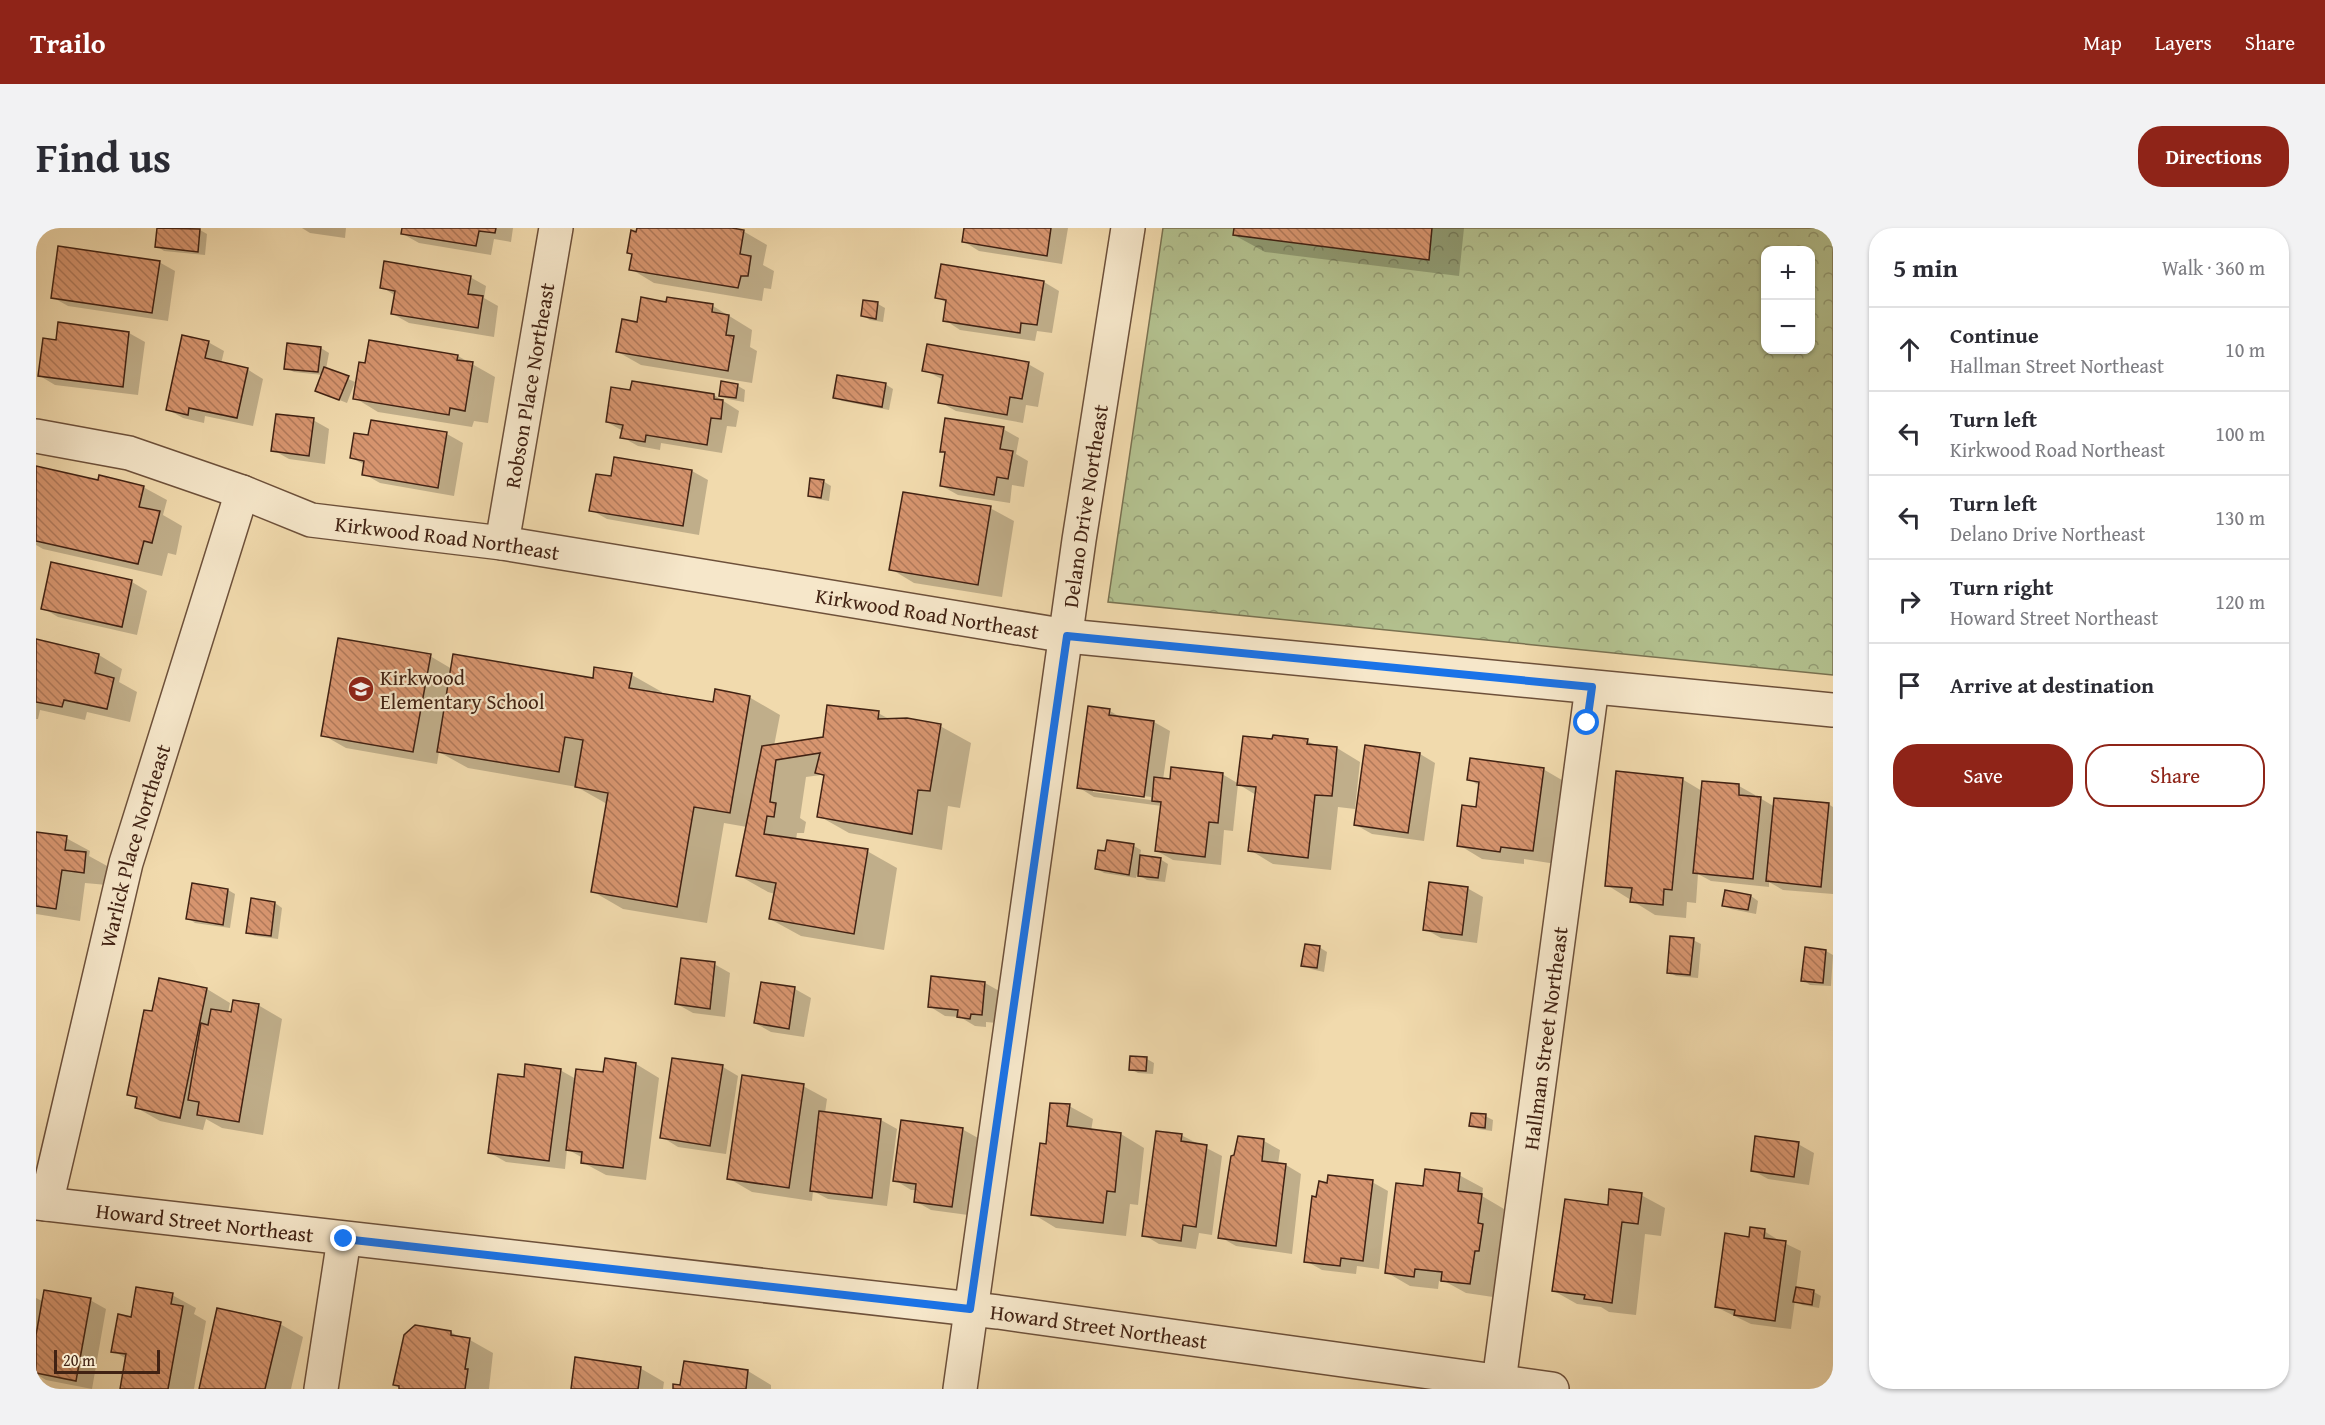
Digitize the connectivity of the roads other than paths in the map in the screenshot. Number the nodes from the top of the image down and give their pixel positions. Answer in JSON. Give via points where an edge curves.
{"nodes":[{"id":1,"x":556,"y":228,"type":"edge"},
{"id":2,"x":1128,"y":228,"type":"edge"},
{"id":3,"x":36,"y":436,"type":"edge"},
{"id":4,"x":242,"y":492,"type":"junction"},
{"id":5,"x":502,"y":543,"type":"junction"},
{"id":6,"x":1067,"y":636,"type":"junction"},
{"id":7,"x":1592,"y":687,"type":"junction"},
{"id":8,"x":1833,"y":710,"type":"edge"},
{"id":9,"x":41,"y":1203,"type":"edge"},
{"id":10,"x":344,"y":1239,"type":"junction"},
{"id":11,"x":970,"y":1309,"type":"junction"},
{"id":12,"x":1498,"y":1386,"type":"edge"},
{"id":13,"x":321,"y":1389,"type":"edge"},
{"id":14,"x":960,"y":1389,"type":"edge"},
{"id":15,"x":1552,"y":1389,"type":"edge"}],
"edges":[{"from":1,"to":5,"type":"street","name":"Robson Place Northeast"},
{"from":2,"to":6,"type":"street","name":"Delano Drive Northeast"},
{"from":3,"to":4,"type":"street","name":"Kirkwood Road Northeast","via":[[129,453]]},
{"from":4,"to":5,"type":"street","name":"Kirkwood Road Northeast","via":[[311,520]]},
{"from":4,"to":9,"type":"street","name":"Warlick Place Northeast","via":[[126,863]]},
{"from":5,"to":6,"type":"street","name":"Kirkwood Road Northeast"},
{"from":6,"to":7,"type":"street","name":"Kirkwood Road Northeast"},
{"from":6,"to":11,"type":"street","name":"Delano Drive Northeast"},
{"from":7,"to":8,"type":"street","name":"Kirkwood Road Northeast"},
{"from":7,"to":12,"type":"street","name":"Hallman Street Northeast"},
{"from":9,"to":10,"type":"street","name":"Howard Street Northeast"},
{"from":10,"to":11,"type":"street","name":"Howard Street Northeast"},
{"from":10,"to":13,"type":"street"},
{"from":11,"to":12,"type":"street","name":"Howard Street Northeast"},
{"from":11,"to":14,"type":"street","name":"Delano Drive Northeast"},
{"from":12,"to":15,"type":"street","name":"Howard Street Northeast"}]}
